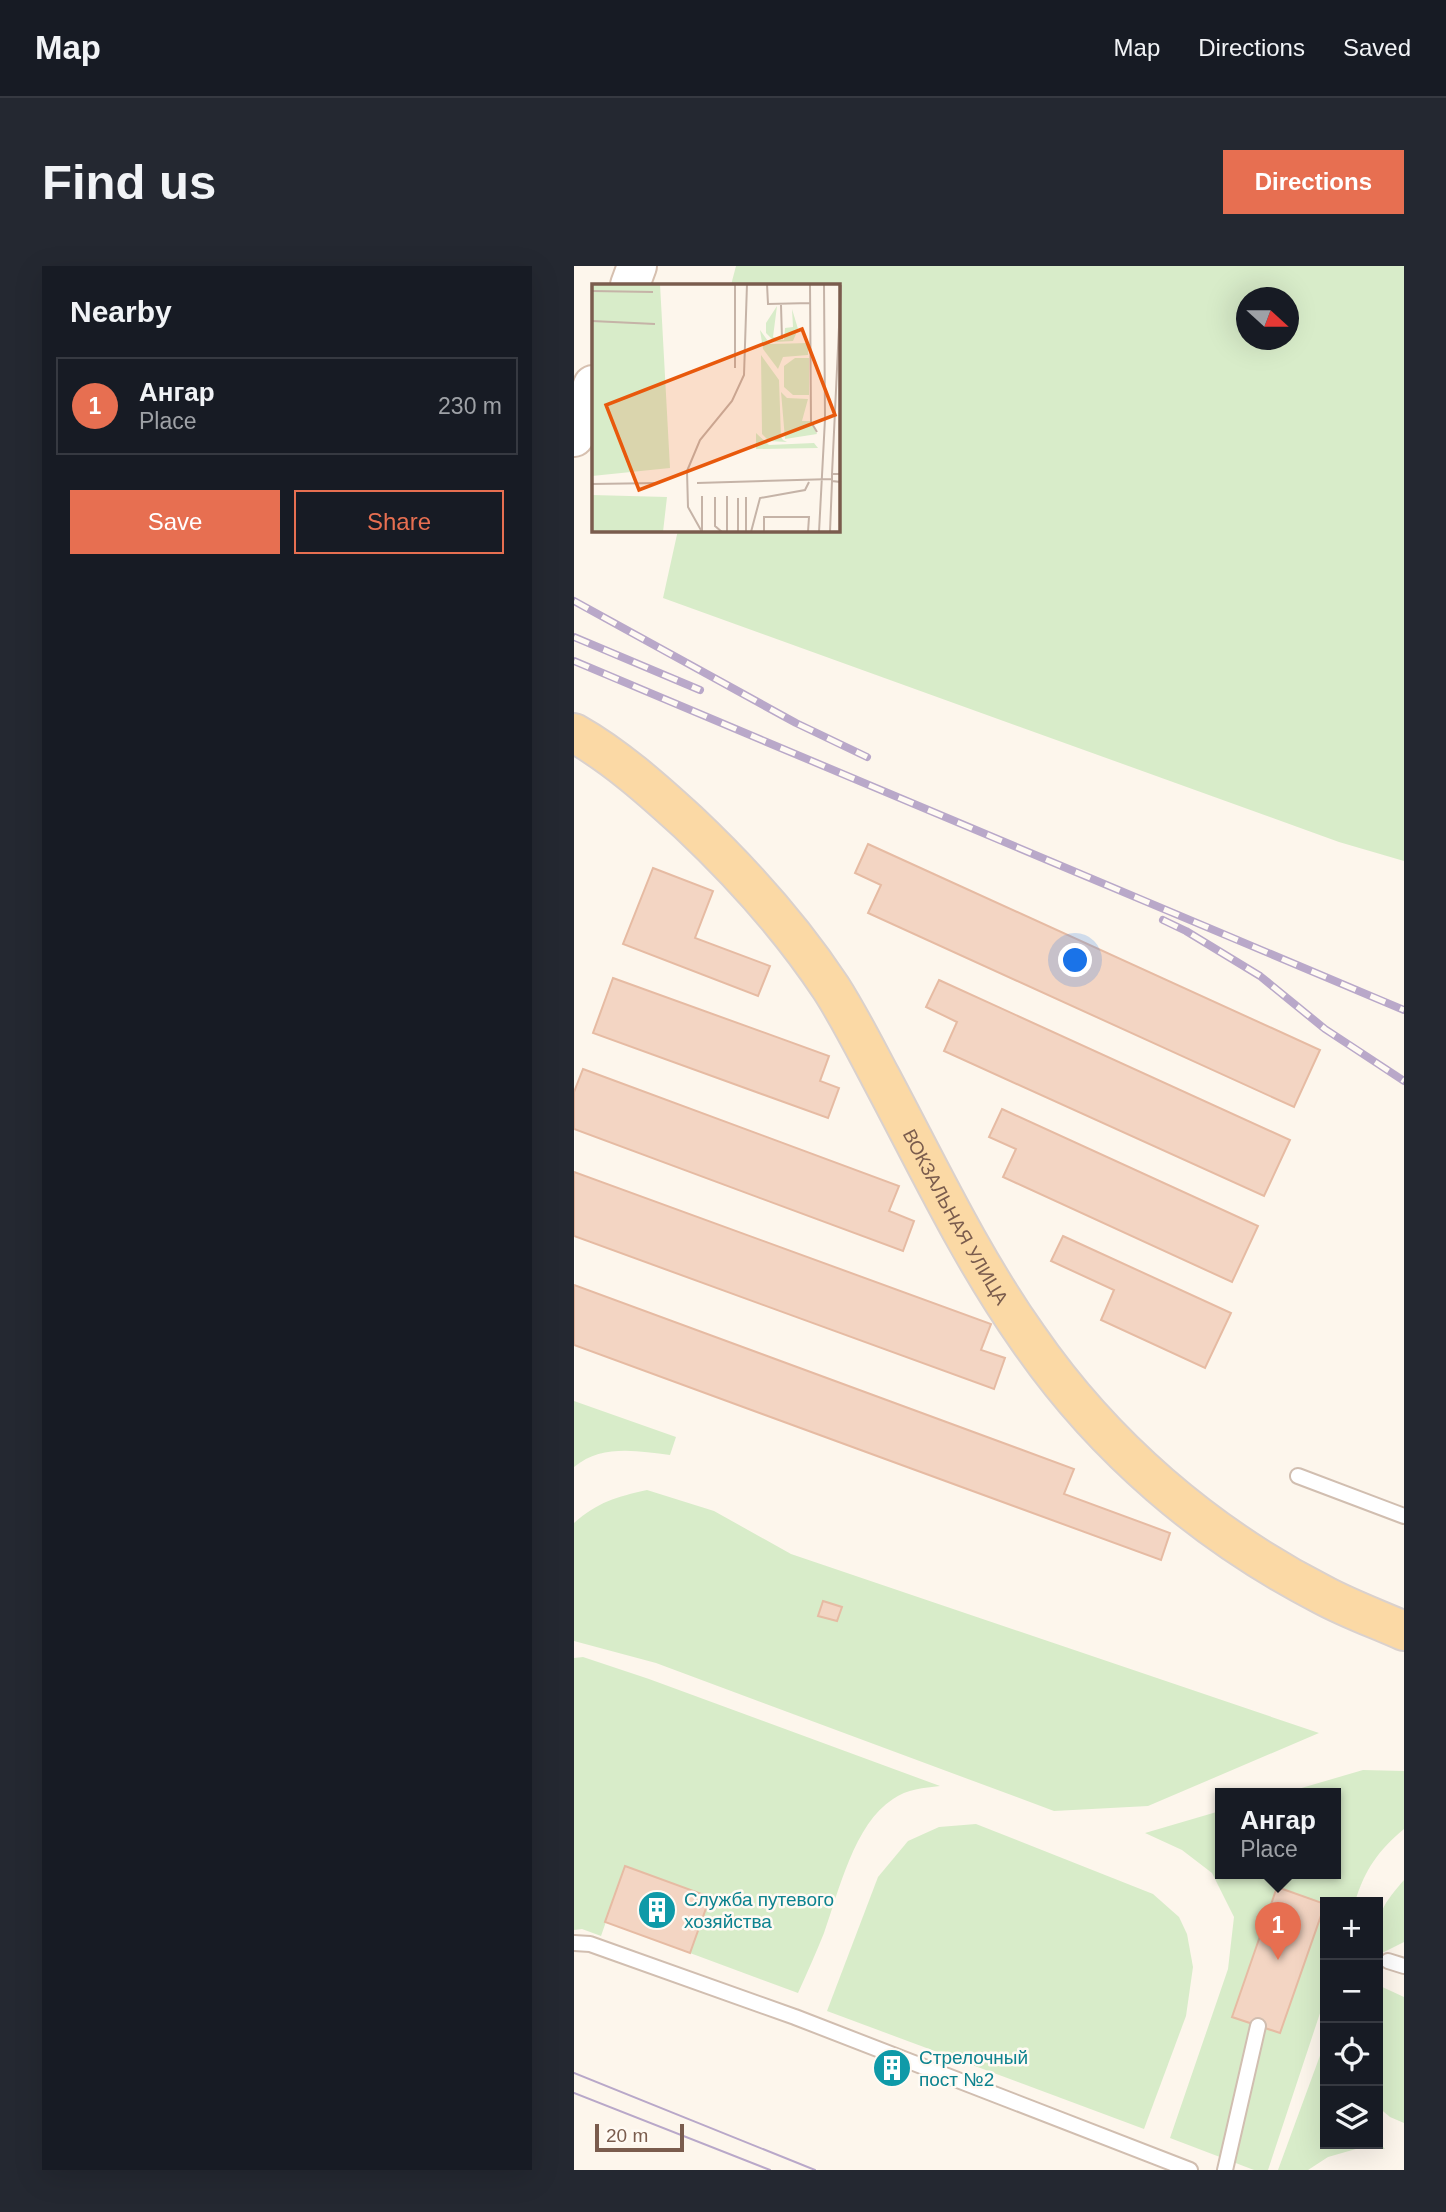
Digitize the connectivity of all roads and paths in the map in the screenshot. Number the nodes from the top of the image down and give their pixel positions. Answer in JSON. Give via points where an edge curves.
{"nodes":[{"id":1,"x":637,"y":266,"type":"edge"},
{"id":2,"x":630,"y":284,"type":"edge"},
{"id":3,"x":592,"y":388,"type":"edge"},
{"id":4,"x":574,"y":437,"type":"edge"},
{"id":5,"x":574,"y":733,"type":"edge"},
{"id":6,"x":1298,"y":1476,"type":"dead end"},
{"id":7,"x":1404,"y":1516,"type":"edge"},
{"id":8,"x":1404,"y":1631,"type":"edge"},
{"id":9,"x":574,"y":1943,"type":"edge"},
{"id":10,"x":1388,"y":1961,"type":"dead end"},
{"id":11,"x":1404,"y":1966,"type":"edge"},
{"id":12,"x":1258,"y":2026,"type":"dead end"},
{"id":13,"x":1190,"y":2170,"type":"edge"},
{"id":14,"x":1225,"y":2170,"type":"edge"}],
"edges":[{"from":1,"to":2,"type":"main road"},
{"from":3,"to":4,"type":"main road"},
{"from":5,"to":8,"type":"main road","name":"ВОКЗАЛЬНАЯ УЛИЦА","via":[[671,806],[724,856],[799,942],[832,989],[984,1271],[1029,1340],[1092,1417],[1143,1472],[1205,1522],[1325,1596]]},
{"from":6,"to":7,"type":"lane"},
{"from":9,"to":13,"type":"lane","via":[[590,1944],[795,2017]]},
{"from":10,"to":11,"type":"lane"},
{"from":12,"to":14,"type":"lane"}]}
